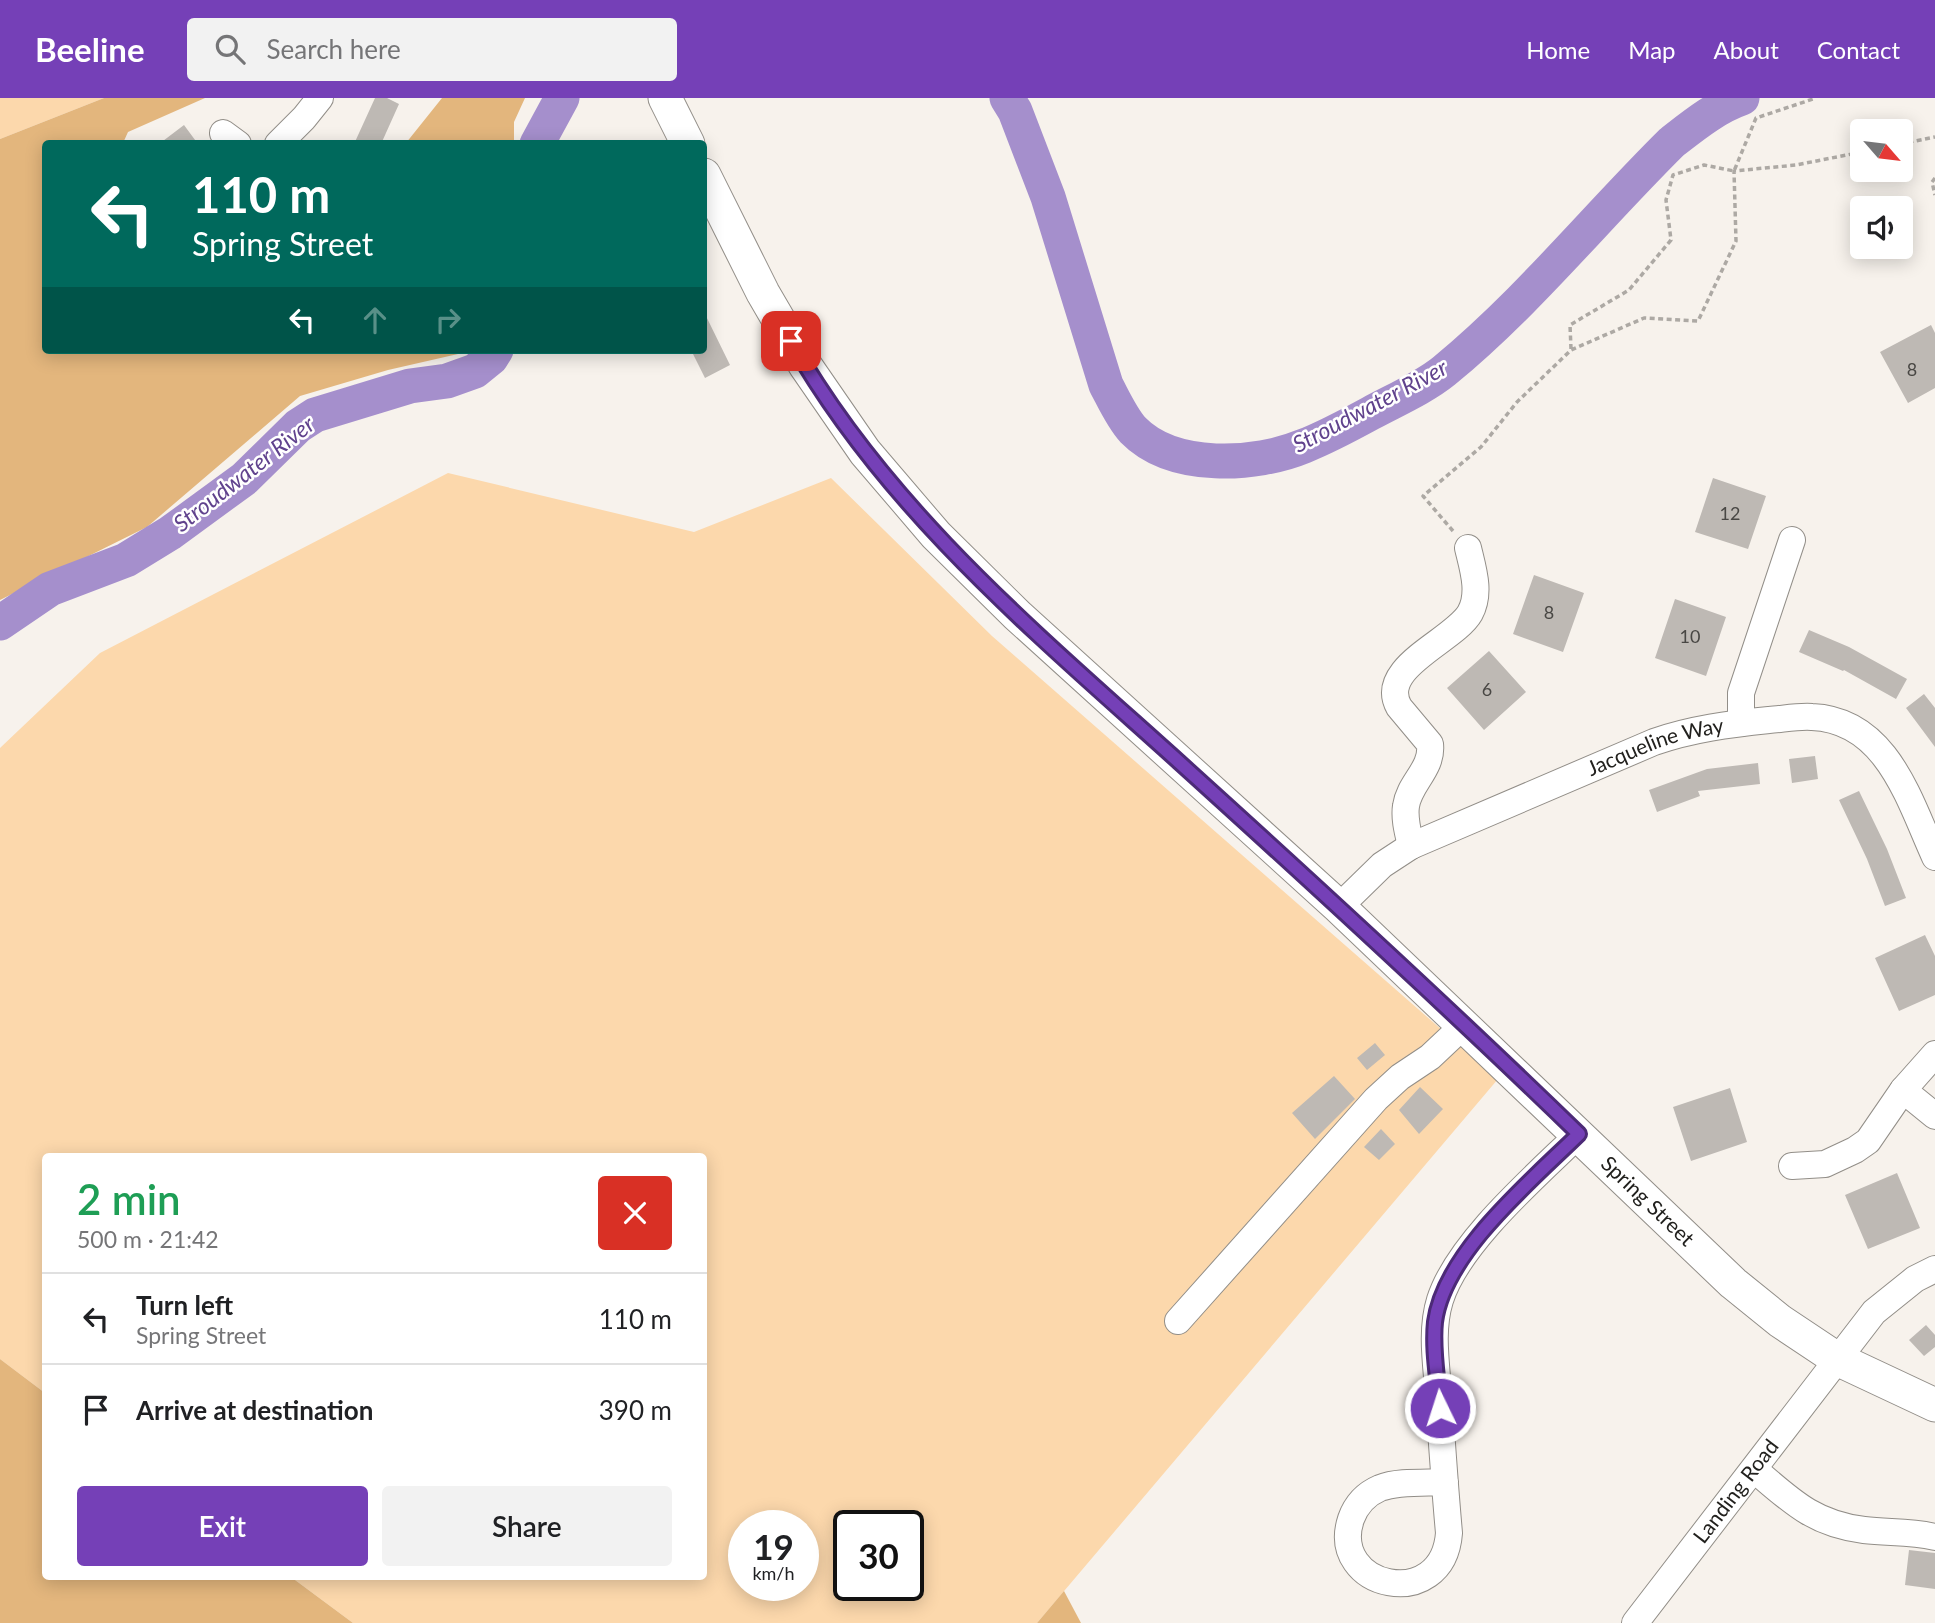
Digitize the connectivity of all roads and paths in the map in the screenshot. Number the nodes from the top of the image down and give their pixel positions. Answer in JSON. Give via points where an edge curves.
{"nodes":[{"id":1,"x":320,"y":98,"type":"edge"},
{"id":2,"x":665,"y":98,"type":"edge"},
{"id":3,"x":1816,"y":98,"type":"edge"},
{"id":4,"x":1935,"y":137,"type":"edge"},
{"id":5,"x":282,"y":140,"type":"edge"},
{"id":6,"x":686,"y":140,"type":"edge"},
{"id":7,"x":1913,"y":141,"type":"edge"},
{"id":8,"x":1850,"y":154,"type":"edge"},
{"id":9,"x":1734,"y":171,"type":"junction"},
{"id":10,"x":1935,"y":178,"type":"edge"},
{"id":11,"x":707,"y":181,"type":"edge"},
{"id":12,"x":1935,"y":195,"type":"edge"},
{"id":13,"x":1571,"y":350,"type":"junction"},
{"id":14,"x":1792,"y":540,"type":"dead end"},
{"id":15,"x":1468,"y":548,"type":"joint"},
{"id":16,"x":1741,"y":723,"type":"junction"},
{"id":17,"x":1411,"y":846,"type":"junction"},
{"id":18,"x":1935,"y":857,"type":"edge"},
{"id":19,"x":1339,"y":907,"type":"junction"},
{"id":20,"x":1464,"y":1025,"type":"junction"},
{"id":21,"x":1935,"y":1055,"type":"edge"},
{"id":22,"x":1903,"y":1090,"type":"junction"},
{"id":23,"x":1935,"y":1115,"type":"edge"},
{"id":24,"x":1579,"y":1134,"type":"junction"},
{"id":25,"x":1793,"y":1166,"type":"dead end"},
{"id":26,"x":1935,"y":1269,"type":"edge"},
{"id":27,"x":1178,"y":1321,"type":"dead end"},
{"id":28,"x":1837,"y":1359,"type":"junction"},
{"id":29,"x":1935,"y":1405,"type":"edge"},
{"id":30,"x":1755,"y":1470,"type":"junction"},
{"id":31,"x":1445,"y":1482,"type":"junction"},
{"id":32,"x":1935,"y":1537,"type":"edge"},
{"id":33,"x":1635,"y":1623,"type":"edge"}],
"edges":[{"from":1,"to":5,"type":"street"},
{"from":2,"to":6,"type":"main road"},
{"from":3,"to":9,"type":"path","via":[[1756,118]]},
{"from":4,"to":7,"type":"path"},
{"from":8,"to":9,"type":"path"},
{"from":9,"to":13,"type":"path","via":[[1704,165],[1673,175],[1666,200],[1671,240],[1629,290],[1570,325]]},
{"from":9,"to":13,"type":"path","via":[[1736,241],[1698,321],[1644,318]]},
{"from":10,"to":12,"type":"path"},
{"from":11,"to":19,"type":"main road","name":"Spring Street","via":[[805,365],[865,452],[936,535],[1017,615]]},
{"from":13,"to":15,"type":"path","via":[[1517,402],[1481,447],[1423,496]]},
{"from":14,"to":16,"type":"street","via":[[1741,694]]},
{"from":15,"to":17,"type":"street","via":[[1476,592],[1469,615],[1402,673],[1395,690],[1399,707],[1430,744],[1431,754],[1406,805]]},
{"from":16,"to":17,"type":"street","name":"Jacqueline Way","via":[[1654,742]]},
{"from":16,"to":18,"type":"street","name":"Jacqueline Way","via":[[1812,717],[1848,725],[1863,734],[1895,770]]},
{"from":17,"to":19,"type":"street","name":"Jacqueline Way","via":[[1382,864]]},
{"from":19,"to":20,"type":"main road","name":"Spring Street"},
{"from":20,"to":24,"type":"main road","name":"Spring Street"},
{"from":20,"to":27,"type":"street","via":[[1376,1099]]},
{"from":21,"to":22,"type":"street"},
{"from":22,"to":23,"type":"street"},
{"from":22,"to":25,"type":"street","via":[[1878,1129],[1855,1150],[1825,1164]]},
{"from":24,"to":28,"type":"main road","name":"Spring Street","via":[[1733,1283]]},
{"from":24,"to":31,"type":"street","via":[[1469,1249],[1441,1298],[1434,1334]]},
{"from":26,"to":28,"type":"street","name":"Landing Road","via":[[1904,1286],[1874,1312]]},
{"from":28,"to":29,"type":"main road","name":"Spring Street"},
{"from":28,"to":30,"type":"street","name":"Landing Road"},
{"from":30,"to":32,"type":"street","via":[[1815,1517],[1862,1530]]},
{"from":30,"to":33,"type":"street","name":"Landing Road"},
{"from":31,"to":31,"type":"street","via":[[1448,1542],[1433,1571],[1402,1584],[1385,1583],[1364,1570],[1349,1540],[1352,1516],[1360,1502],[1387,1486]]}]}
